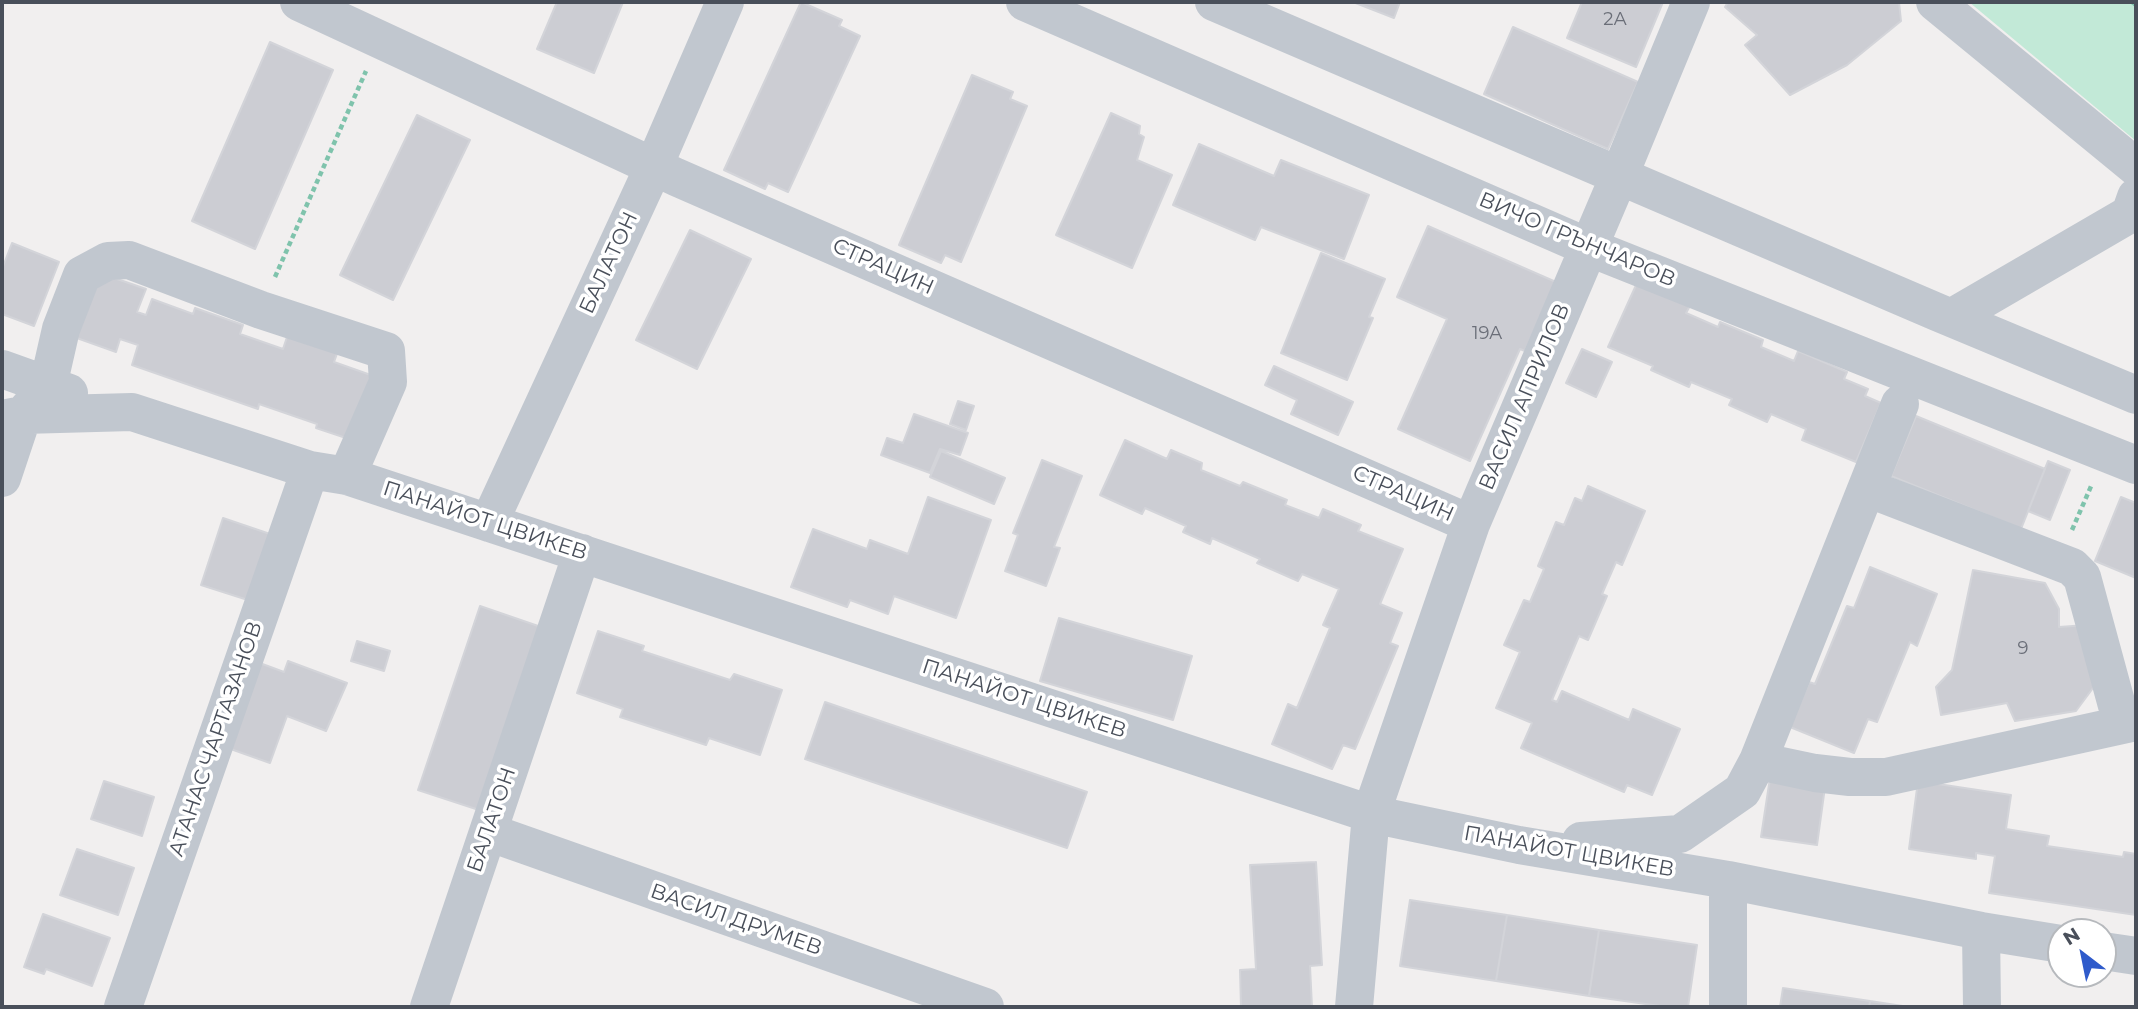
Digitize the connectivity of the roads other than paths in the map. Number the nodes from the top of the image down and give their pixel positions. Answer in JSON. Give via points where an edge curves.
{"nodes":[{"id":1,"x":299,"y":2,"type":"edge"},
{"id":2,"x":724,"y":2,"type":"edge"},
{"id":3,"x":1025,"y":2,"type":"edge"},
{"id":4,"x":1214,"y":2,"type":"edge"},
{"id":5,"x":1690,"y":2,"type":"edge"},
{"id":6,"x":1935,"y":2,"type":"edge"},
{"id":7,"x":654,"y":166,"type":"junction"},
{"id":8,"x":2136,"y":167,"type":"edge"},
{"id":9,"x":1620,"y":174,"type":"junction"},
{"id":10,"x":2136,"y":197,"type":"edge"},
{"id":11,"x":1588,"y":247,"type":"junction"},
{"id":12,"x":1951,"y":318,"type":"junction"},
{"id":13,"x":2,"y":369,"type":"edge"},
{"id":14,"x":48,"y":386,"type":"junction"},
{"id":15,"x":2136,"y":395,"type":"edge"},
{"id":16,"x":1900,"y":404,"type":"dead end"},
{"id":17,"x":132,"y":412,"type":"junction"},
{"id":18,"x":12,"y":417,"type":"edge"},
{"id":19,"x":2121,"y":458,"type":"edge"},
{"id":20,"x":310,"y":470,"type":"junction"},
{"id":21,"x":347,"y":476,"type":"junction"},
{"id":22,"x":2,"y":478,"type":"edge"},
{"id":23,"x":1867,"y":488,"type":"junction"},
{"id":24,"x":489,"y":523,"type":"junction"},
{"id":25,"x":1471,"y":524,"type":"junction"},
{"id":26,"x":582,"y":553,"type":"junction"},
{"id":27,"x":2129,"y":723,"type":"edge"},
{"id":28,"x":1758,"y":761,"type":"junction"},
{"id":29,"x":1371,"y":814,"type":"junction"},
{"id":30,"x":488,"y":832,"type":"junction"},
{"id":31,"x":1519,"y":845,"type":"junction"},
{"id":32,"x":1728,"y":880,"type":"junction"},
{"id":33,"x":1981,"y":931,"type":"junction"},
{"id":34,"x":2047,"y":942,"type":"edge"},
{"id":35,"x":2117,"y":953,"type":"edge"},
{"id":36,"x":2136,"y":956,"type":"edge"},
{"id":37,"x":123,"y":1007,"type":"edge"},
{"id":38,"x":429,"y":1007,"type":"edge"},
{"id":39,"x":985,"y":1007,"type":"edge"},
{"id":40,"x":1354,"y":1007,"type":"edge"},
{"id":41,"x":1728,"y":1007,"type":"edge"},
{"id":42,"x":1982,"y":1007,"type":"edge"}],
"edges":[{"from":1,"to":7,"type":"street","name":"СТРАЦИН"},
{"from":2,"to":7,"type":"street","name":"БАЛАТОН"},
{"from":3,"to":11,"type":"street","name":"ВИЧО ГРЪНЧАРОВ"},
{"from":4,"to":9,"type":"street"},
{"from":5,"to":9,"type":"street","name":"ВАСИЛ АПРИЛОВ"},
{"from":6,"to":8,"type":"street"},
{"from":7,"to":24,"type":"street","name":"БАЛАТОН"},
{"from":7,"to":25,"type":"street","name":"СТРАЦИН"},
{"from":9,"to":11,"type":"street","name":"ВАСИЛ АПРИЛОВ"},
{"from":9,"to":12,"type":"street"},
{"from":10,"to":12,"type":"street","via":[[2130,214]]},
{"from":11,"to":19,"type":"street","name":"ВИЧО ГРЪНЧАРОВ"},
{"from":11,"to":25,"type":"street","name":"ВАСИЛ АПРИЛОВ"},
{"from":12,"to":15,"type":"street"},
{"from":13,"to":14,"type":"street"},
{"from":14,"to":17,"type":"street"},
{"from":14,"to":18,"type":"street"},
{"from":14,"to":21,"type":"street","via":[[61,329],[82,275],[108,261],[129,260],[386,351],[388,382]]},
{"from":16,"to":23,"type":"street"},
{"from":17,"to":18,"type":"street","name":"ПАНАЙОТ ЦВИКЕВ"},
{"from":17,"to":20,"type":"street","name":"ПАНАЙОТ ЦВИКЕВ"},
{"from":18,"to":22,"type":"street"},
{"from":20,"to":21,"type":"street","name":"ПАНАЙОТ ЦВИКЕВ"},
{"from":20,"to":37,"type":"street","name":"АТАНАС ЧАРТАЗАНОВ"},
{"from":21,"to":24,"type":"street","name":"ПАНАЙОТ ЦВИКЕВ"},
{"from":23,"to":27,"type":"street","via":[[2072,567],[2082,577]]},
{"from":23,"to":28,"type":"street"},
{"from":24,"to":26,"type":"street","name":"ПАНАЙОТ ЦВИКЕВ"},
{"from":25,"to":29,"type":"street","name":"ВАСИЛ АПРИЛОВ"},
{"from":26,"to":29,"type":"street","name":"ПАНАЙОТ ЦВИКЕВ"},
{"from":26,"to":30,"type":"street","name":"БАЛАТОН"},
{"from":27,"to":28,"type":"street","via":[[1886,777],[1826,774]]},
{"from":28,"to":31,"type":"street","via":[[1742,792],[1680,834]]},
{"from":29,"to":31,"type":"street","name":"ПАНАЙОТ ЦВИКЕВ"},
{"from":29,"to":40,"type":"street","name":"ВАСИЛ АПРИЛОВ"},
{"from":30,"to":38,"type":"street","name":"БАЛАТОН"},
{"from":30,"to":39,"type":"street","name":"ВАСИЛ ДРУМЕВ"},
{"from":31,"to":32,"type":"street","name":"ПАНАЙОТ ЦВИКЕВ"},
{"from":32,"to":33,"type":"street","name":"ПАНАЙОТ ЦВИКЕВ"},
{"from":32,"to":41,"type":"street"},
{"from":33,"to":34,"type":"street","name":"ПАНАЙОТ ЦВИКЕВ"},
{"from":33,"to":42,"type":"street"},
{"from":35,"to":36,"type":"street"}]}
